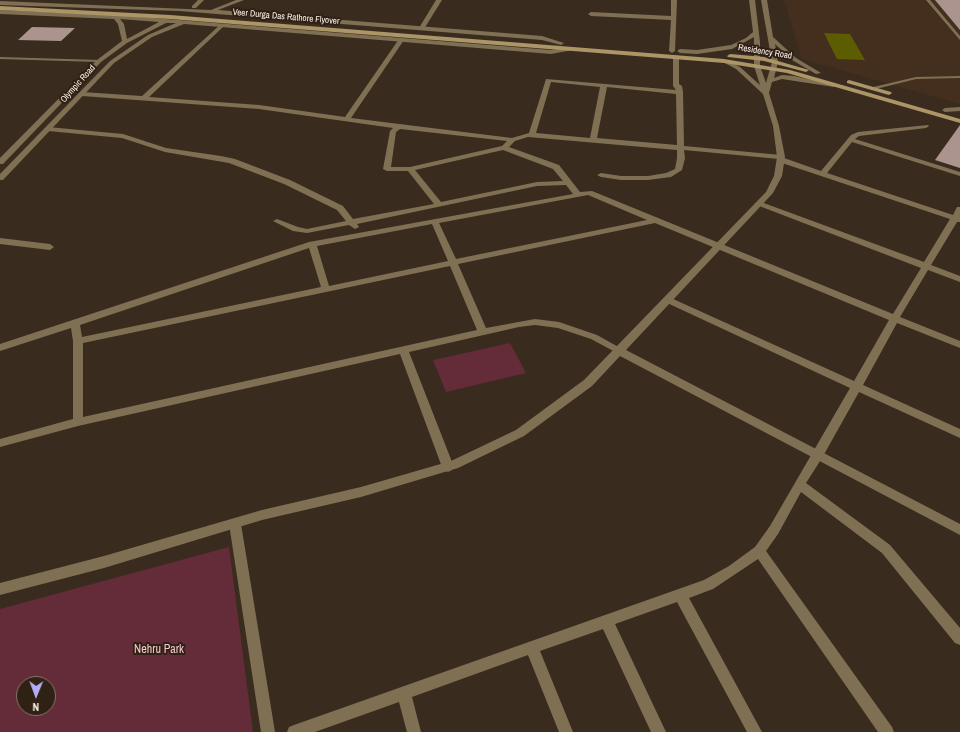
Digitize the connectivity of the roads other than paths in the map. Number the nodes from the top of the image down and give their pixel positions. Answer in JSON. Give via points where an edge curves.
{"nodes":[{"id":1,"x":201,"y":0,"type":"edge"},
{"id":2,"x":241,"y":0,"type":"edge"},
{"id":3,"x":435,"y":0,"type":"edge"},
{"id":4,"x":439,"y":0,"type":"edge"},
{"id":5,"x":674,"y":0,"type":"edge"},
{"id":6,"x":752,"y":0,"type":"edge"},
{"id":7,"x":764,"y":0,"type":"edge"},
{"id":8,"x":928,"y":0,"type":"edge"},
{"id":9,"x":231,"y":2,"type":"edge"},
{"id":10,"x":0,"y":4,"type":"edge"},
{"id":11,"x":0,"y":8,"type":"edge"},
{"id":12,"x":129,"y":8,"type":"junction"},
{"id":13,"x":196,"y":9,"type":"junction"},
{"id":14,"x":0,"y":12,"type":"edge"},
{"id":15,"x":209,"y":12,"type":"junction"},
{"id":16,"x":235,"y":14,"type":"junction"},
{"id":17,"x":591,"y":14,"type":"dead end"},
{"id":18,"x":116,"y":17,"type":"junction"},
{"id":19,"x":673,"y":18,"type":"junction"},
{"id":20,"x":167,"y":21,"type":"junction"},
{"id":21,"x":184,"y":23,"type":"junction"},
{"id":22,"x":221,"y":26,"type":"junction"},
{"id":23,"x":422,"y":28,"type":"junction"},
{"id":24,"x":756,"y":32,"type":"junction"},
{"id":25,"x":770,"y":37,"type":"junction"},
{"id":26,"x":960,"y":39,"type":"edge"},
{"id":27,"x":401,"y":40,"type":"junction"},
{"id":28,"x":124,"y":42,"type":"junction"},
{"id":29,"x":561,"y":43,"type":"junction"},
{"id":30,"x":547,"y":45,"type":"junction"},
{"id":31,"x":570,"y":50,"type":"junction"},
{"id":32,"x":680,"y":51,"type":"junction"},
{"id":33,"x":674,"y":54,"type":"junction"},
{"id":34,"x":0,"y":58,"type":"edge"},
{"id":35,"x":756,"y":58,"type":"junction"},
{"id":36,"x":99,"y":61,"type":"junction"},
{"id":37,"x":724,"y":61,"type":"junction"},
{"id":38,"x":774,"y":65,"type":"junction"},
{"id":39,"x":757,"y":66,"type":"junction"},
{"id":40,"x":818,"y":73,"type":"junction"},
{"id":41,"x":960,"y":77,"type":"edge"},
{"id":42,"x":770,"y":81,"type":"junction"},
{"id":43,"x":604,"y":85,"type":"junction"},
{"id":44,"x":844,"y":87,"type":"junction"},
{"id":45,"x":872,"y":88,"type":"junction"},
{"id":46,"x":680,"y":92,"type":"junction"},
{"id":47,"x":766,"y":93,"type":"junction"},
{"id":48,"x":82,"y":94,"type":"junction"},
{"id":49,"x":144,"y":98,"type":"junction"},
{"id":50,"x":960,"y":109,"type":"edge"},
{"id":51,"x":945,"y":110,"type":"junction"},
{"id":52,"x":960,"y":114,"type":"edge"},
{"id":53,"x":346,"y":120,"type":"junction"},
{"id":54,"x":960,"y":121,"type":"edge"},
{"id":55,"x":926,"y":126,"type":"dead end"},
{"id":56,"x":399,"y":127,"type":"junction"},
{"id":57,"x":48,"y":129,"type":"junction"},
{"id":58,"x":532,"y":135,"type":"junction"},
{"id":59,"x":849,"y":139,"type":"junction"},
{"id":60,"x":513,"y":140,"type":"junction"},
{"id":61,"x":594,"y":140,"type":"junction"},
{"id":62,"x":504,"y":148,"type":"junction"},
{"id":63,"x":681,"y":148,"type":"junction"},
{"id":64,"x":781,"y":158,"type":"junction"},
{"id":65,"x":0,"y":162,"type":"edge"},
{"id":66,"x":410,"y":169,"type":"junction"},
{"id":67,"x":823,"y":173,"type":"junction"},
{"id":68,"x":960,"y":174,"type":"edge"},
{"id":69,"x":601,"y":175,"type":"dead end"},
{"id":70,"x":0,"y":178,"type":"edge"},
{"id":71,"x":569,"y":183,"type":"junction"},
{"id":72,"x":578,"y":195,"type":"junction"},
{"id":73,"x":758,"y":204,"type":"junction"},
{"id":74,"x":439,"y":205,"type":"junction"},
{"id":75,"x":958,"y":216,"type":"edge"},
{"id":76,"x":657,"y":220,"type":"junction"},
{"id":77,"x":277,"y":221,"type":"dead end"},
{"id":78,"x":352,"y":222,"type":"junction"},
{"id":79,"x":435,"y":222,"type":"junction"},
{"id":80,"x":360,"y":236,"type":"junction"},
{"id":81,"x":0,"y":241,"type":"edge"},
{"id":82,"x":312,"y":244,"type":"junction"},
{"id":83,"x":719,"y":245,"type":"junction"},
{"id":84,"x":50,"y":247,"type":"dead end"},
{"id":85,"x":454,"y":262,"type":"junction"},
{"id":86,"x":926,"y":266,"type":"junction"},
{"id":87,"x":960,"y":279,"type":"edge"},
{"id":88,"x":326,"y":289,"type":"junction"},
{"id":89,"x":668,"y":300,"type":"junction"},
{"id":90,"x":895,"y":318,"type":"junction"},
{"id":91,"x":75,"y":323,"type":"junction"},
{"id":92,"x":483,"y":332,"type":"junction"},
{"id":93,"x":78,"y":341,"type":"junction"},
{"id":94,"x":960,"y":345,"type":"edge"},
{"id":95,"x":0,"y":348,"type":"edge"},
{"id":96,"x":619,"y":352,"type":"junction"},
{"id":97,"x":405,"y":354,"type":"dead end"},
{"id":98,"x":856,"y":387,"type":"junction"},
{"id":99,"x":78,"y":422,"type":"junction"},
{"id":100,"x":960,"y":434,"type":"edge"},
{"id":101,"x":0,"y":443,"type":"edge"},
{"id":102,"x":818,"y":455,"type":"junction"},
{"id":103,"x":448,"y":467,"type":"junction"},
{"id":104,"x":799,"y":484,"type":"junction"},
{"id":105,"x":235,"y":524,"type":"junction"},
{"id":106,"x":960,"y":530,"type":"edge"},
{"id":107,"x":759,"y":551,"type":"junction"},
{"id":108,"x":0,"y":589,"type":"edge"},
{"id":109,"x":680,"y":594,"type":"junction"},
{"id":110,"x":606,"y":621,"type":"junction"},
{"id":111,"x":960,"y":638,"type":"edge"},
{"id":112,"x":532,"y":647,"type":"junction"},
{"id":113,"x":404,"y":693,"type":"junction"},
{"id":114,"x":268,"y":732,"type":"edge"},
{"id":115,"x":294,"y":732,"type":"edge"},
{"id":116,"x":414,"y":732,"type":"edge"},
{"id":117,"x":566,"y":732,"type":"edge"},
{"id":118,"x":659,"y":732,"type":"edge"},
{"id":119,"x":755,"y":732,"type":"edge"},
{"id":120,"x":888,"y":732,"type":"edge"}],
"edges":[{"from":1,"to":13,"type":"street"},
{"from":2,"to":9,"type":"street"},
{"from":3,"to":4,"type":"street"},
{"from":4,"to":23,"type":"street"},
{"from":5,"to":19,"type":"street"},
{"from":6,"to":24,"type":"street"},
{"from":7,"to":25,"type":"street"},
{"from":8,"to":26,"type":"lane"},
{"from":9,"to":13,"type":"street"},
{"from":9,"to":15,"type":"street","name":"Olympic Road"},
{"from":9,"to":16,"type":"street"},
{"from":10,"to":12,"type":"street"},
{"from":10,"to":30,"type":"main road","name":"Veer Durga Das Rathore Flyover","via":[[217,16]]},
{"from":11,"to":30,"type":"main road","name":"Veer Durga Das Rathore Flyover","via":[[163,16]]},
{"from":12,"to":13,"type":"street"},
{"from":12,"to":18,"type":"street"},
{"from":13,"to":15,"type":"street"},
{"from":13,"to":20,"type":"street"},
{"from":14,"to":18,"type":"street"},
{"from":15,"to":16,"type":"street"},
{"from":15,"to":21,"type":"street","name":"Olympic Road"},
{"from":16,"to":23,"type":"street"},
{"from":17,"to":19,"type":"street"},
{"from":18,"to":20,"type":"street"},
{"from":18,"to":28,"type":"street","via":[[121,24]]},
{"from":19,"to":33,"type":"street"},
{"from":20,"to":21,"type":"street"},
{"from":20,"to":28,"type":"street","name":"Olympic Road"},
{"from":21,"to":22,"type":"street"},
{"from":21,"to":48,"type":"street","name":"Olympic Road","via":[[150,36],[124,52],[102,71]]},
{"from":22,"to":27,"type":"street"},
{"from":22,"to":49,"type":"street"},
{"from":23,"to":29,"type":"street","via":[[549,39]]},
{"from":24,"to":32,"type":"street","via":[[732,47],[697,52]]},
{"from":24,"to":35,"type":"street"},
{"from":25,"to":38,"type":"street"},
{"from":25,"to":40,"type":"street","via":[[794,60]]},
{"from":27,"to":31,"type":"street","via":[[551,52]]},
{"from":27,"to":53,"type":"street"},
{"from":28,"to":36,"type":"street","name":"Olympic Road"},
{"from":29,"to":30,"type":"main road","name":"Veer Durga Das Rathore Flyover"},
{"from":29,"to":33,"type":"main road","name":"Residency Road"},
{"from":30,"to":31,"type":"main road","name":"Veer Durga Das Rathore Flyover"},
{"from":31,"to":33,"type":"main road","name":"Residency Road"},
{"from":32,"to":33,"type":"main road","name":"Residency Road"},
{"from":32,"to":35,"type":"main road","name":"Residency Road"},
{"from":33,"to":37,"type":"main road","name":"Residency Road"},
{"from":33,"to":46,"type":"street","via":[[676,86],[679,86]]},
{"from":34,"to":36,"type":"lane"},
{"from":35,"to":38,"type":"main road","name":"Residency Road"},
{"from":35,"to":39,"type":"street"},
{"from":36,"to":65,"type":"street","name":"Olympic Road"},
{"from":37,"to":39,"type":"main road","name":"Residency Road"},
{"from":37,"to":47,"type":"street","via":[[738,68]]},
{"from":38,"to":39,"type":"main road","name":"Residency Road"},
{"from":38,"to":40,"type":"main road","name":"Residency Road"},
{"from":38,"to":42,"type":"street"},
{"from":38,"to":44,"type":"main road","name":"Residency Road"},
{"from":39,"to":47,"type":"street"},
{"from":40,"to":45,"type":"main road","name":"Residency Road"},
{"from":41,"to":45,"type":"lane","via":[[916,78]]},
{"from":42,"to":44,"type":"street","via":[[782,77]]},
{"from":42,"to":47,"type":"street"},
{"from":43,"to":46,"type":"street"},
{"from":43,"to":58,"type":"street","via":[[548,80]]},
{"from":43,"to":61,"type":"street"},
{"from":44,"to":54,"type":"main road","name":"Residency Road"},
{"from":45,"to":51,"type":"main road","name":"Residency Road"},
{"from":46,"to":63,"type":"street"},
{"from":47,"to":64,"type":"street","via":[[776,126]]},
{"from":48,"to":49,"type":"street"},
{"from":48,"to":57,"type":"street","name":"Olympic Road"},
{"from":49,"to":53,"type":"street","via":[[259,107]]},
{"from":50,"to":51,"type":"street"},
{"from":51,"to":52,"type":"main road","name":"Residency Road"},
{"from":53,"to":56,"type":"street"},
{"from":55,"to":59,"type":"street","via":[[858,134]]},
{"from":56,"to":60,"type":"street"},
{"from":56,"to":66,"type":"street","via":[[393,131],[387,169]]},
{"from":57,"to":70,"type":"street","name":"Olympic Road"},
{"from":57,"to":78,"type":"street","via":[[123,136],[165,150],[232,161],[287,182],[340,208]]},
{"from":58,"to":60,"type":"street"},
{"from":58,"to":61,"type":"street"},
{"from":59,"to":67,"type":"street"},
{"from":59,"to":68,"type":"street"},
{"from":60,"to":62,"type":"street"},
{"from":61,"to":63,"type":"street"},
{"from":62,"to":66,"type":"street"},
{"from":62,"to":71,"type":"street","via":[[551,163]]},
{"from":63,"to":64,"type":"street"},
{"from":63,"to":69,"type":"street","via":[[680,166],[674,173],[631,178]]},
{"from":64,"to":67,"type":"street"},
{"from":64,"to":73,"type":"street","via":[[778,176],[769,193]]},
{"from":66,"to":74,"type":"street"},
{"from":67,"to":75,"type":"street"},
{"from":71,"to":72,"type":"street"},
{"from":71,"to":74,"type":"street","via":[[537,184]]},
{"from":72,"to":76,"type":"street","via":[[590,193]]},
{"from":72,"to":79,"type":"street"},
{"from":73,"to":83,"type":"street"},
{"from":73,"to":86,"type":"street"},
{"from":74,"to":78,"type":"street"},
{"from":75,"to":86,"type":"street"},
{"from":76,"to":83,"type":"street"},
{"from":76,"to":85,"type":"street"},
{"from":77,"to":78,"type":"street","via":[[308,231]]},
{"from":78,"to":80,"type":"street"},
{"from":79,"to":80,"type":"street"},
{"from":79,"to":85,"type":"street"},
{"from":80,"to":82,"type":"street"},
{"from":81,"to":84,"type":"street"},
{"from":82,"to":88,"type":"street"},
{"from":82,"to":91,"type":"street"},
{"from":83,"to":89,"type":"street"},
{"from":83,"to":90,"type":"street"},
{"from":85,"to":88,"type":"street"},
{"from":85,"to":92,"type":"street"},
{"from":86,"to":87,"type":"street"},
{"from":86,"to":90,"type":"street"},
{"from":88,"to":93,"type":"street"},
{"from":89,"to":96,"type":"street"},
{"from":89,"to":98,"type":"street"},
{"from":90,"to":94,"type":"street"},
{"from":90,"to":98,"type":"street"},
{"from":91,"to":93,"type":"street"},
{"from":91,"to":95,"type":"street"},
{"from":92,"to":96,"type":"street","via":[[535,322],[559,325],[594,337]]},
{"from":92,"to":99,"type":"street"},
{"from":93,"to":99,"type":"street"},
{"from":96,"to":102,"type":"street"},
{"from":96,"to":103,"type":"street","via":[[588,382],[520,433],[481,454]]},
{"from":97,"to":103,"type":"street"},
{"from":98,"to":100,"type":"street"},
{"from":98,"to":102,"type":"street"},
{"from":99,"to":101,"type":"street"},
{"from":102,"to":104,"type":"street"},
{"from":102,"to":106,"type":"street"},
{"from":103,"to":105,"type":"street"},
{"from":104,"to":107,"type":"street","via":[[774,530]]},
{"from":104,"to":111,"type":"street","via":[[886,549]]},
{"from":105,"to":108,"type":"street"},
{"from":105,"to":114,"type":"street"},
{"from":107,"to":109,"type":"street","via":[[708,585]]},
{"from":107,"to":120,"type":"street"},
{"from":109,"to":110,"type":"street"},
{"from":109,"to":119,"type":"street"},
{"from":110,"to":112,"type":"street"},
{"from":110,"to":118,"type":"street"},
{"from":112,"to":113,"type":"street"},
{"from":112,"to":117,"type":"street"},
{"from":113,"to":115,"type":"street"},
{"from":113,"to":116,"type":"street"}]}
